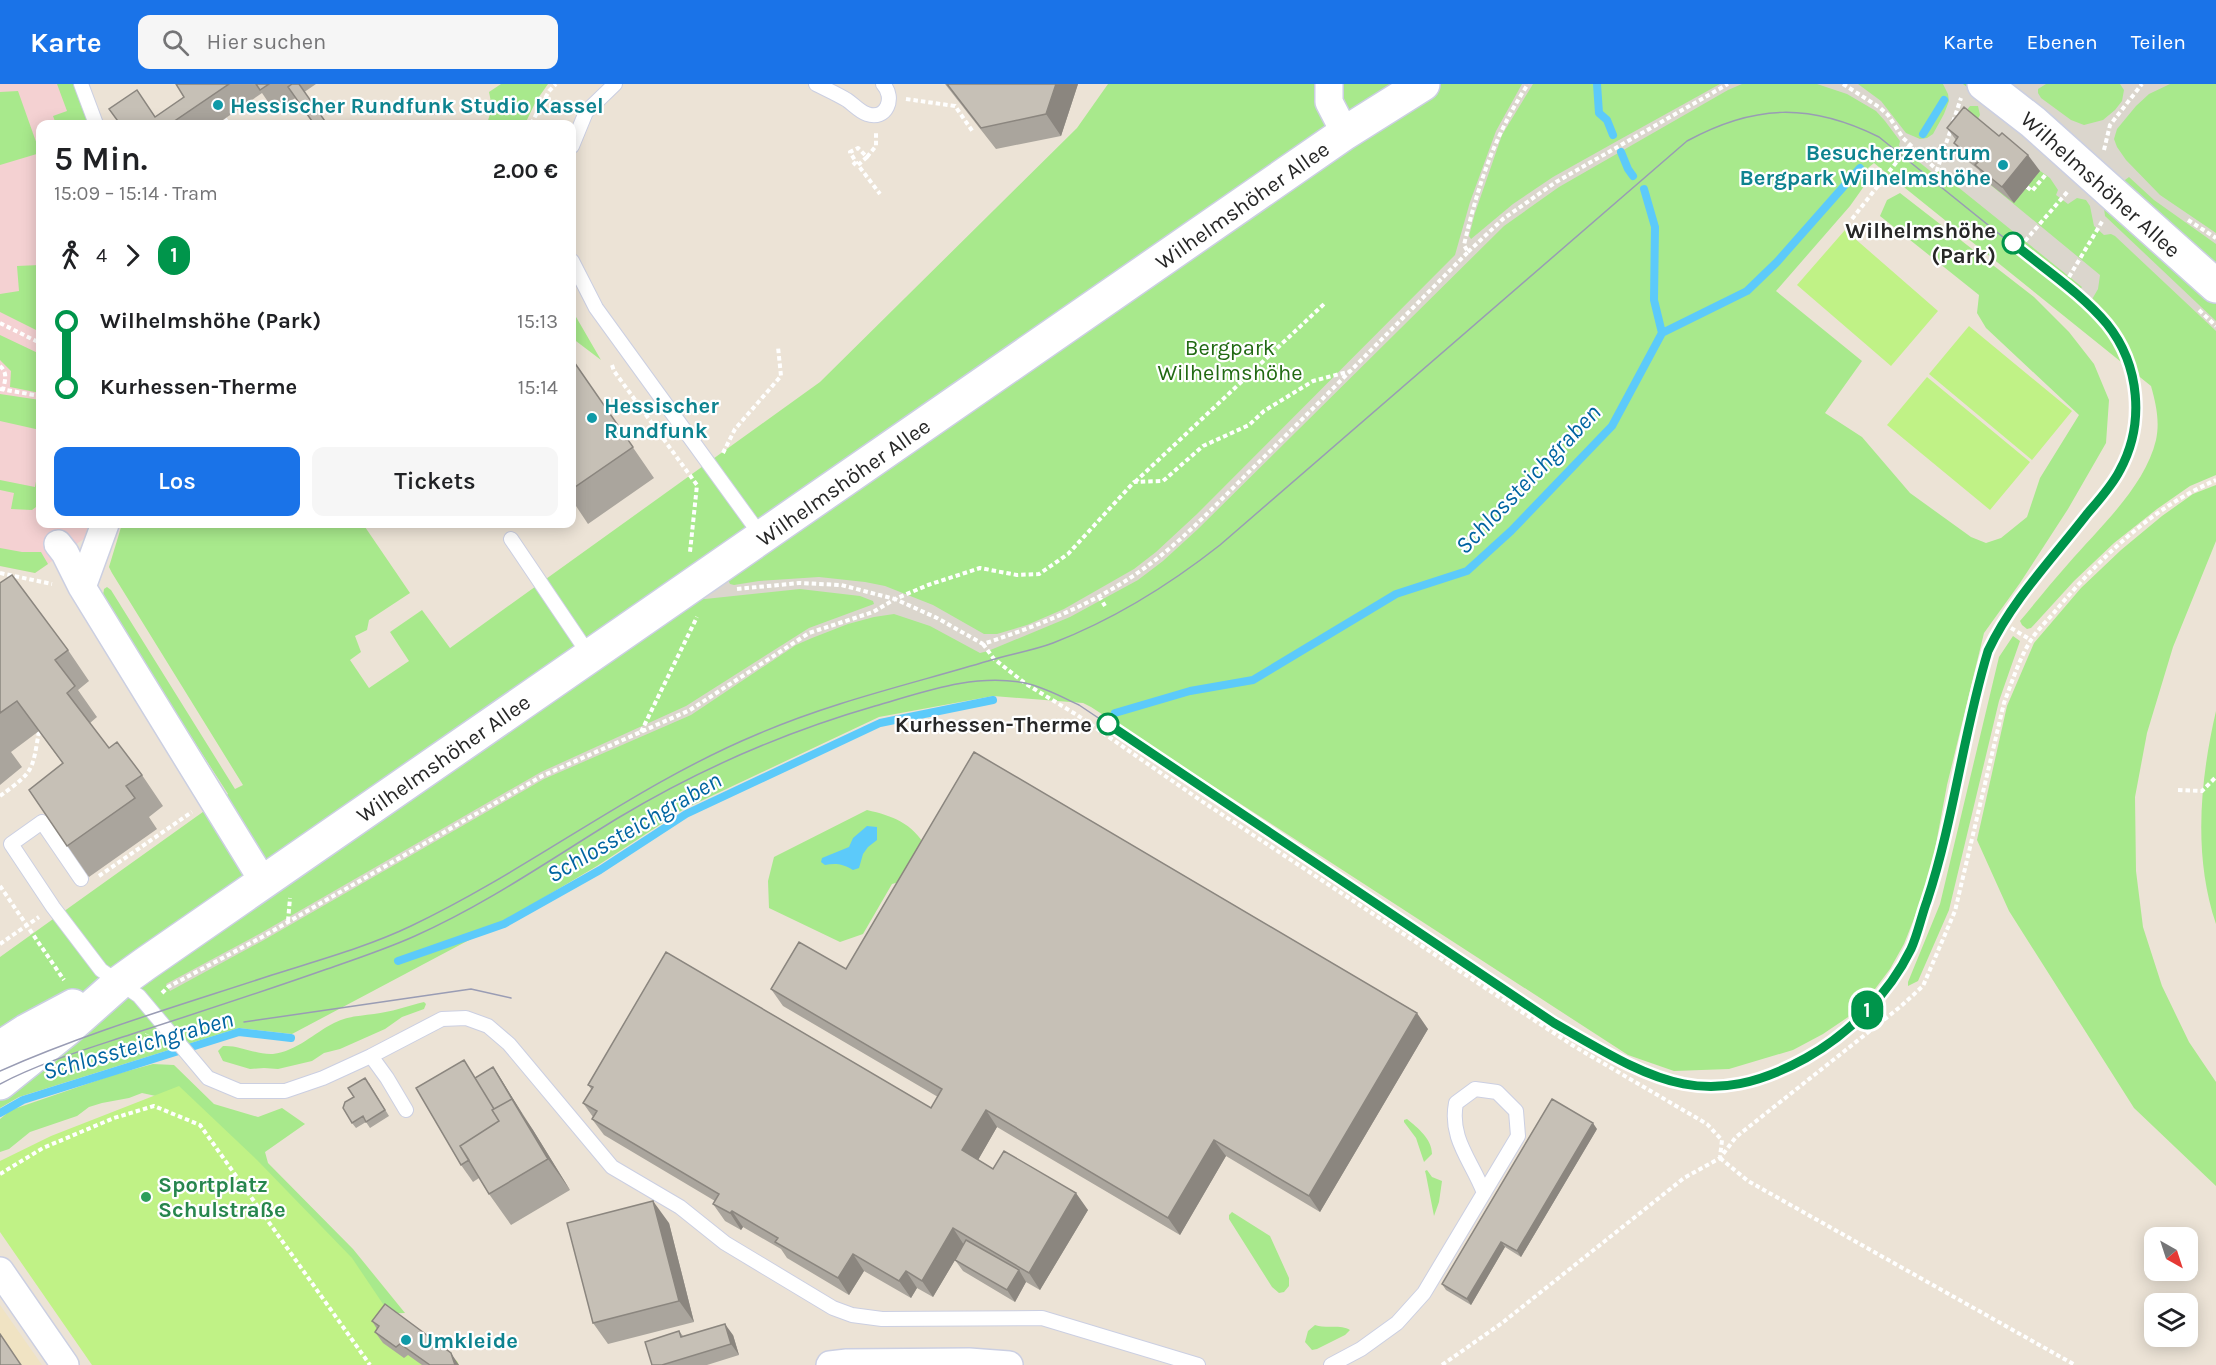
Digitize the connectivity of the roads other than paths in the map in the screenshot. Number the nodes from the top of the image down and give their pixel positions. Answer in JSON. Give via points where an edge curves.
{"nodes":[{"id":1,"x":81,"y":84,"type":"edge"},
{"id":2,"x":615,"y":84,"type":"edge"},
{"id":3,"x":816,"y":84,"type":"edge"},
{"id":4,"x":1329,"y":84,"type":"edge"},
{"id":5,"x":1423,"y":84,"type":"edge"},
{"id":6,"x":1974,"y":88,"type":"edge"},
{"id":7,"x":887,"y":90,"type":"edge"},
{"id":8,"x":94,"y":120,"type":"edge"},
{"id":9,"x":1346,"y":133,"type":"junction"},
{"id":10,"x":576,"y":136,"type":"edge"},
{"id":11,"x":576,"y":269,"type":"edge"},
{"id":12,"x":2216,"y":286,"type":"edge"},
{"id":13,"x":104,"y":528,"type":"edge"},
{"id":14,"x":762,"y":537,"type":"junction"},
{"id":15,"x":511,"y":539,"type":"dead end"},
{"id":16,"x":58,"y":544,"type":"dead end"},
{"id":17,"x":82,"y":587,"type":"junction"},
{"id":18,"x":590,"y":656,"type":"junction"},
{"id":19,"x":86,"y":880,"type":"road end"},
{"id":20,"x":263,"y":881,"type":"junction"},
{"id":21,"x":120,"y":982,"type":"junction"},
{"id":22,"x":371,"y":1056,"type":"junction"},
{"id":23,"x":5,"y":1069,"type":"edge"},
{"id":24,"x":406,"y":1110,"type":"dead end"},
{"id":25,"x":1484,"y":1193,"type":"junction"},
{"id":26,"x":0,"y":1271,"type":"edge"},
{"id":27,"x":65,"y":1365,"type":"edge"},
{"id":28,"x":830,"y":1365,"type":"edge"},
{"id":29,"x":1009,"y":1365,"type":"edge"},
{"id":30,"x":1198,"y":1365,"type":"edge"},
{"id":31,"x":1331,"y":1365,"type":"edge"}],
"edges":[{"from":1,"to":8,"type":"lane"},
{"from":2,"to":10,"type":"lane","via":[[586,112]]},
{"from":3,"to":7,"type":"lane","via":[[867,114],[876,115],[889,104]]},
{"from":4,"to":9,"type":"street","via":[[1329,102]]},
{"from":5,"to":9,"type":"main road","name":"Wilhelmshöher Allee"},
{"from":6,"to":12,"type":"main road","name":"Wilhelmshöher Allee","via":[[2033,122]]},
{"from":9,"to":14,"type":"main road","name":"Wilhelmshöher Allee"},
{"from":11,"to":14,"type":"lane","via":[[596,308]]},
{"from":13,"to":17,"type":"street"},
{"from":14,"to":18,"type":"main road","name":"Wilhelmshöher Allee","via":[[705,585]]},
{"from":15,"to":18,"type":"lane"},
{"from":16,"to":17,"type":"street"},
{"from":17,"to":20,"type":"street"},
{"from":18,"to":20,"type":"main road","name":"Wilhelmshöher Allee"},
{"from":19,"to":21,"type":"lane","via":[[42,822],[11,844],[101,970]]},
{"from":20,"to":21,"type":"main road","name":"Wilhelmshöher Allee"},
{"from":21,"to":22,"type":"lane","via":[[139,996],[208,1078],[239,1091],[285,1091]]},
{"from":21,"to":23,"type":"main road","name":"Wilhelmshöher Allee","via":[[26,1031]]},
{"from":22,"to":24,"type":"lane"},
{"from":22,"to":30,"type":"lane","via":[[442,1019],[466,1018],[488,1026],[522,1058],[612,1167],[680,1207],[725,1243],[832,1308],[852,1316],[1042,1318]]},
{"from":25,"to":25,"type":"lane","via":[[1464,1154],[1453,1118],[1456,1103],[1475,1089],[1497,1092],[1516,1111],[1518,1136]]},
{"from":25,"to":31,"type":"lane","via":[[1424,1293],[1397,1323]]},
{"from":26,"to":27,"type":"street"},
{"from":28,"to":29,"type":"street"}]}
